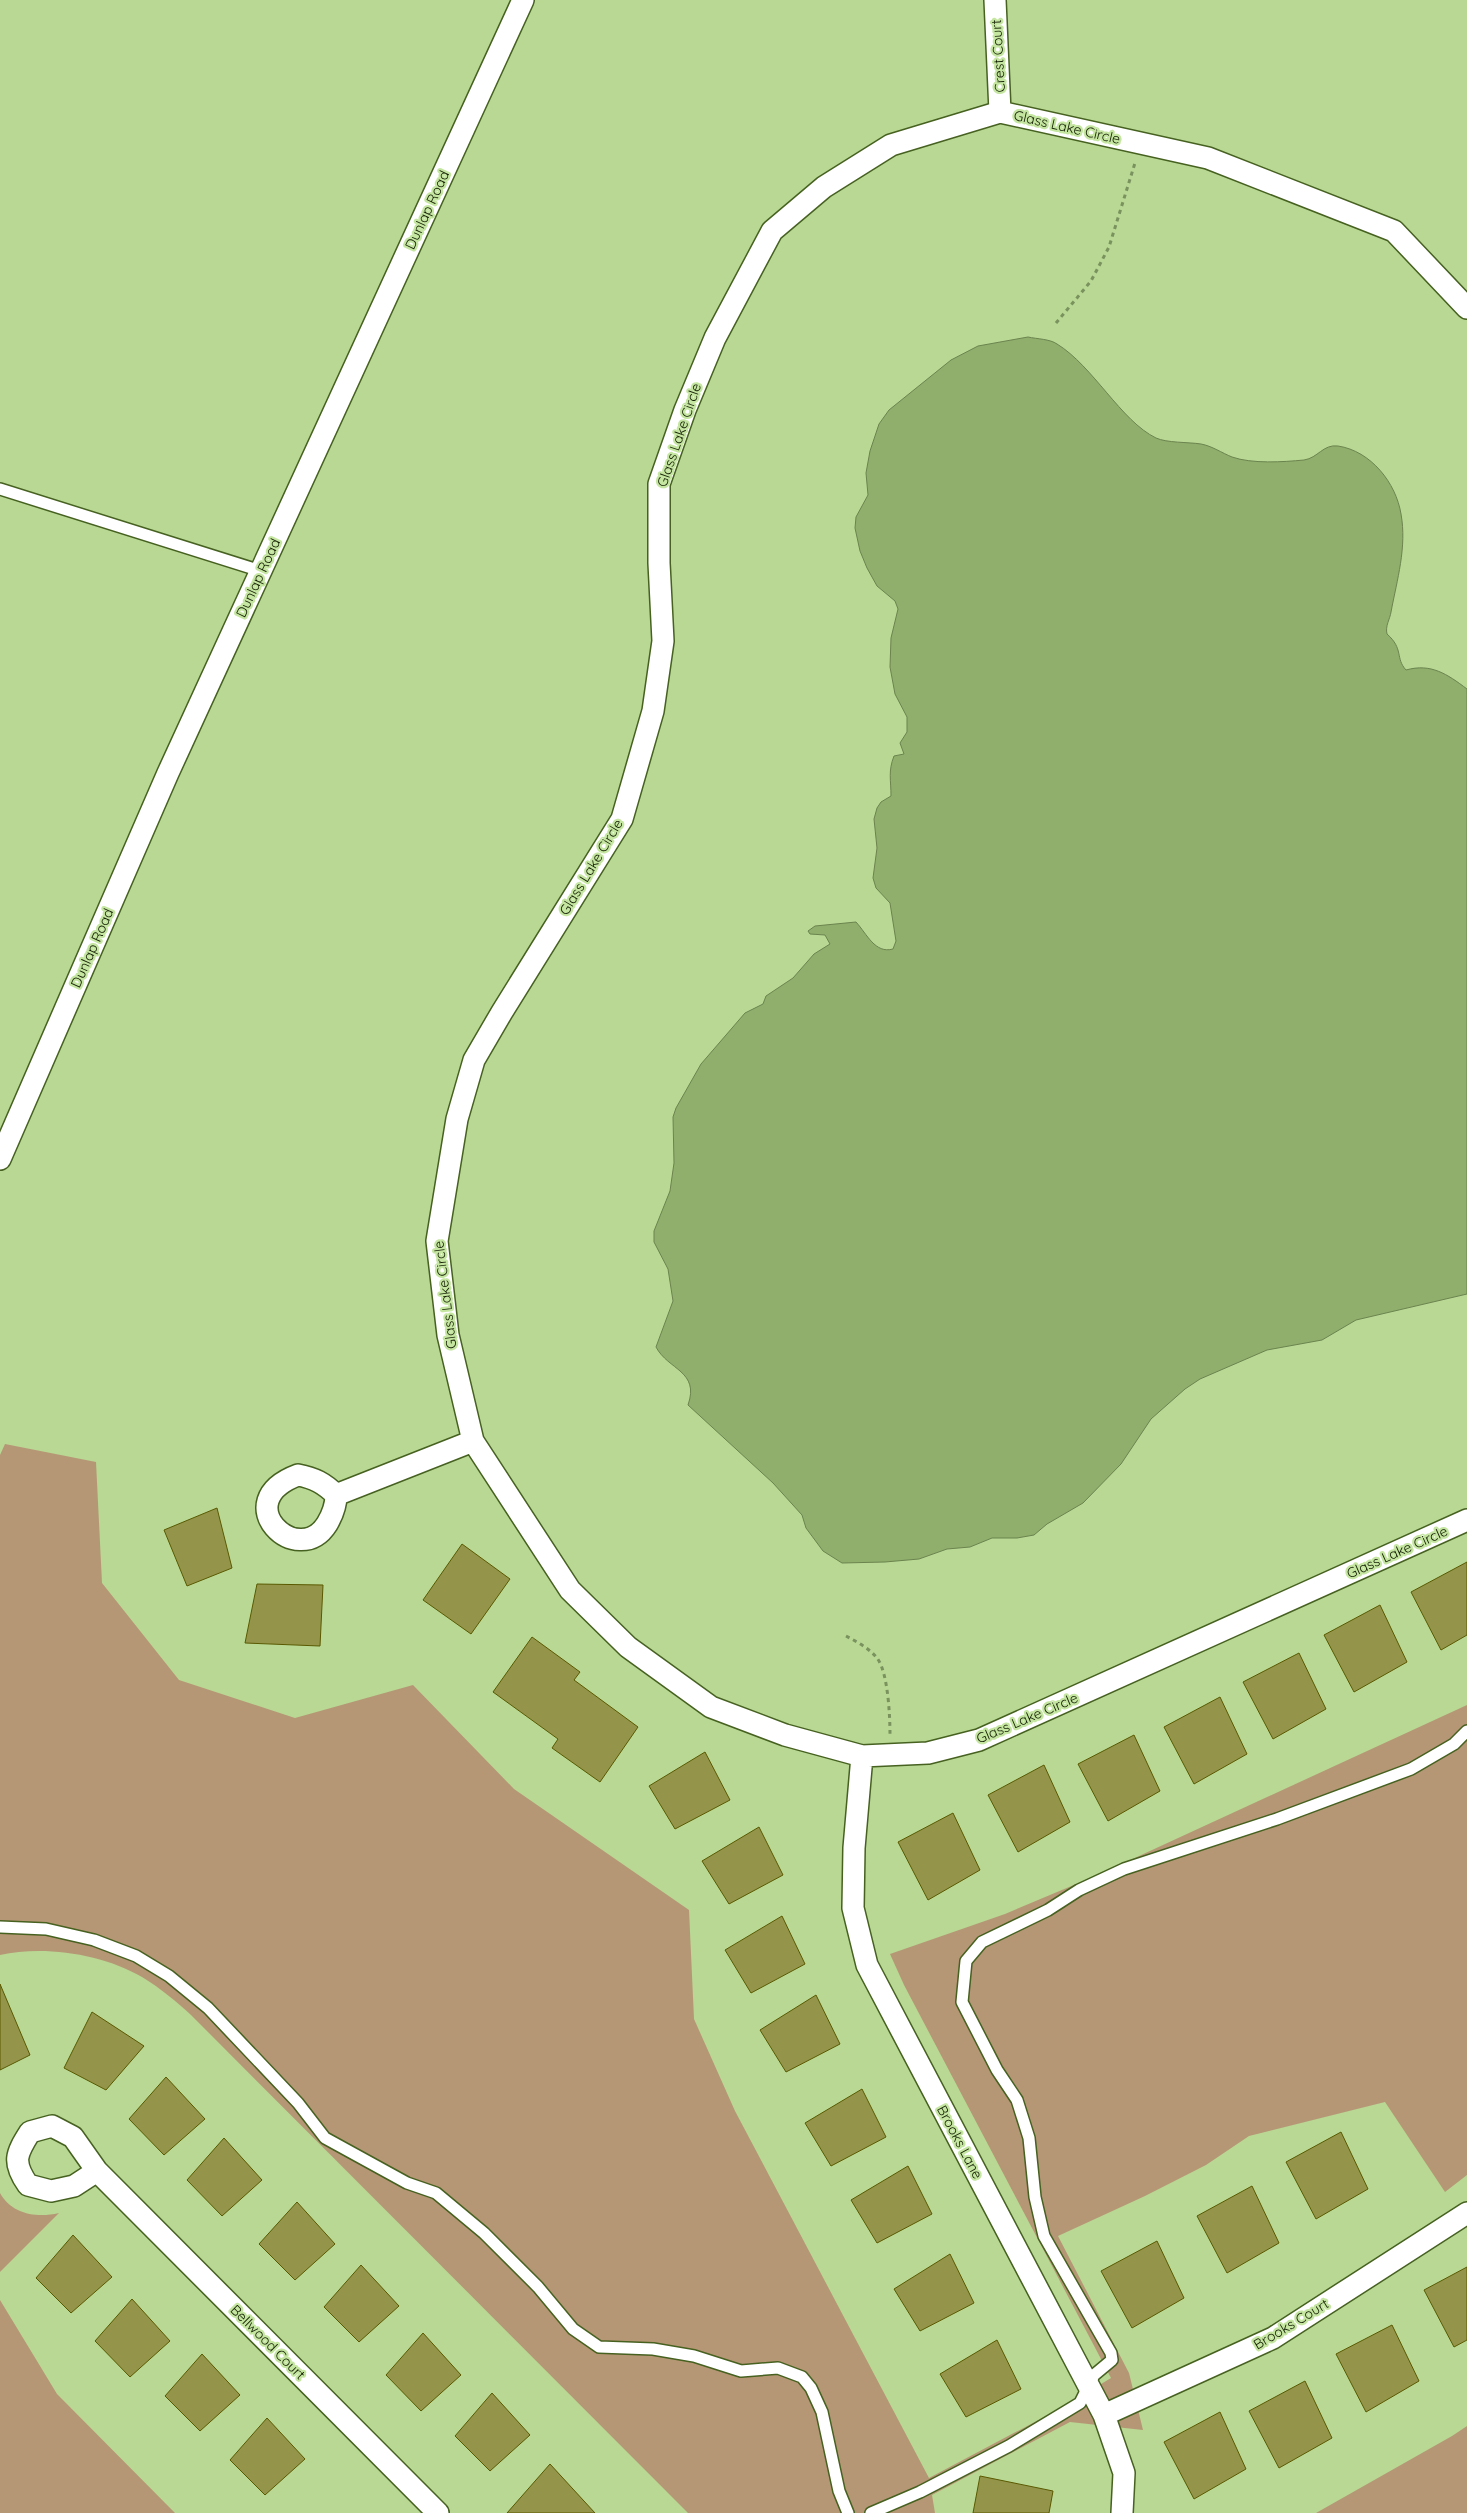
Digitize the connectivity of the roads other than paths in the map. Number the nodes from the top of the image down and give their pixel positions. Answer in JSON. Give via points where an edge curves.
{"nodes":[{"id":1,"x":523,"y":0,"type":"edge"},
{"id":2,"x":995,"y":0,"type":"edge"},
{"id":3,"x":1000,"y":112,"type":"junction"},
{"id":4,"x":1467,"y":308,"type":"edge"},
{"id":5,"x":0,"y":489,"type":"edge"},
{"id":6,"x":261,"y":571,"type":"junction"},
{"id":7,"x":0,"y":1159,"type":"edge"},
{"id":8,"x":473,"y":1441,"type":"junction"},
{"id":9,"x":336,"y":1495,"type":"dead end"},
{"id":10,"x":1467,"y":1520,"type":"edge"},
{"id":11,"x":1467,"y":1731,"type":"edge"},
{"id":12,"x":862,"y":1756,"type":"junction"},
{"id":13,"x":0,"y":1927,"type":"edge"},
{"id":14,"x":98,"y":2171,"type":"dead end"},
{"id":15,"x":1467,"y":2213,"type":"edge"},
{"id":16,"x":1089,"y":2386,"type":"junction"},
{"id":17,"x":1104,"y":2414,"type":"junction"},
{"id":18,"x":438,"y":2513,"type":"edge"},
{"id":19,"x":848,"y":2513,"type":"edge"},
{"id":20,"x":871,"y":2513,"type":"edge"},
{"id":21,"x":1122,"y":2513,"type":"edge"}],
"edges":[{"from":1,"to":6,"type":"street","name":"Dunlap Road"},
{"from":2,"to":3,"type":"street","name":"Crest Court"},
{"from":3,"to":4,"type":"street","name":"Glass Lake Circle","via":[[1208,158],[1394,231]]},
{"from":3,"to":8,"type":"street","name":"Glass Lake Circle","via":[[891,145],[824,187],[772,230],[715,338],[685,410],[659,484],[658,563],[663,641],[653,712],[622,819],[474,1060],[457,1119],[437,1241],[448,1335]]},
{"from":5,"to":6,"type":"lane"},
{"from":6,"to":7,"type":"street","name":"Dunlap Road","via":[[168,773]]},
{"from":8,"to":9,"type":"street"},
{"from":8,"to":12,"type":"street","name":"Glass Lake Circle","via":[[570,1590],[628,1648],[711,1707],[785,1735]]},
{"from":10,"to":12,"type":"street","name":"Glass Lake Circle","via":[[979,1740],[928,1753]]},
{"from":11,"to":16,"type":"lane","via":[[1454,1744],[1411,1770],[1115,1873],[982,1942],[966,1961],[962,2002],[997,2070],[1017,2100],[1029,2138],[1035,2197],[1044,2236],[1111,2353],[1112,2360],[1094,2375]]},
{"from":12,"to":16,"type":"street","name":"Brooks Lane","via":[[854,1848],[853,1908],[867,1965]]},
{"from":13,"to":19,"type":"lane","via":[[46,1930],[94,1940],[136,1956],[168,1976],[208,2008],[298,2103],[325,2138],[407,2183],[436,2193],[511,2260],[573,2329],[599,2347],[653,2349],[694,2356],[741,2371],[778,2368],[802,2377],[822,2412],[839,2491]]},
{"from":14,"to":18,"type":"street","name":"Bellwood Court"},
{"from":15,"to":17,"type":"street","name":"Brooks Court","via":[[1273,2338]]},
{"from":16,"to":17,"type":"street","name":"Brooks Lane"},
{"from":16,"to":20,"type":"lane","via":[[1080,2403],[1009,2446],[920,2492]]},
{"from":17,"to":21,"type":"street","name":"Brooks Lane","via":[[1124,2473]]}]}
